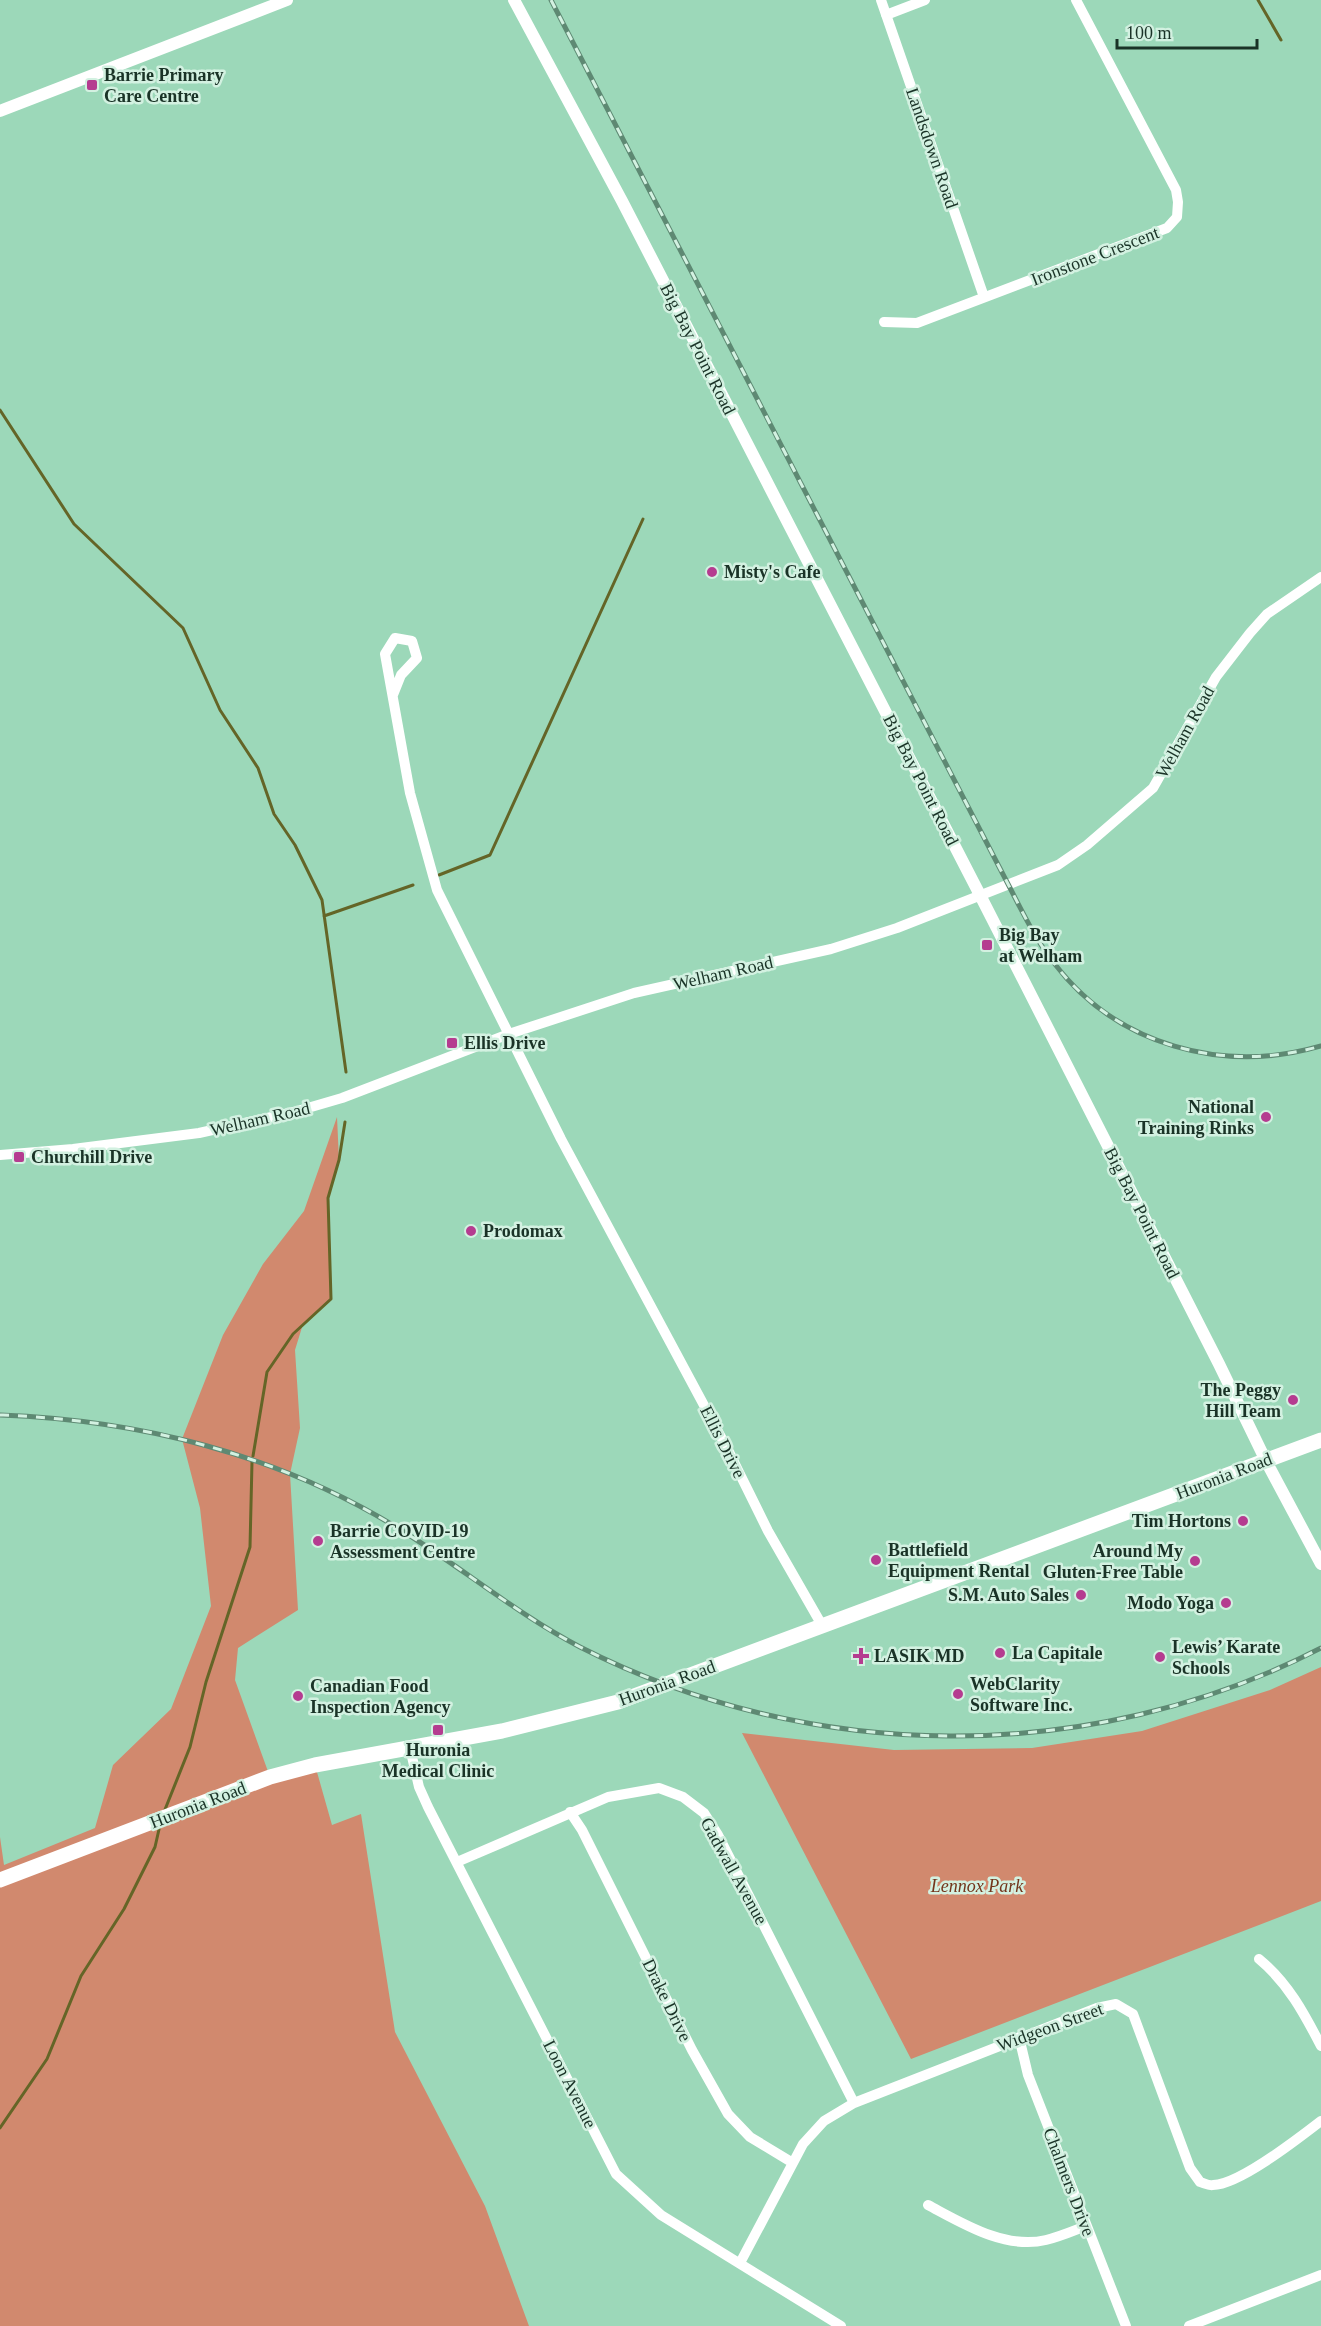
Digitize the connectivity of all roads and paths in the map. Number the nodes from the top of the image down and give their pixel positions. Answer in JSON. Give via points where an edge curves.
{"nodes":[{"id":1,"x":287,"y":0,"type":"edge"},
{"id":2,"x":514,"y":0,"type":"edge"},
{"id":3,"x":881,"y":0,"type":"edge"},
{"id":4,"x":925,"y":0,"type":"edge"},
{"id":5,"x":1076,"y":0,"type":"edge"},
{"id":6,"x":886,"y":15,"type":"junction"},
{"id":7,"x":0,"y":111,"type":"edge"},
{"id":8,"x":984,"y":297,"type":"junction"},
{"id":9,"x":884,"y":322,"type":"dead end"},
{"id":10,"x":1321,"y":577,"type":"edge"},
{"id":11,"x":393,"y":694,"type":"junction"},
{"id":12,"x":980,"y":895,"type":"junction"},
{"id":13,"x":509,"y":1034,"type":"junction"},
{"id":14,"x":0,"y":1155,"type":"edge"},
{"id":15,"x":1321,"y":1440,"type":"edge"},
{"id":16,"x":1266,"y":1461,"type":"junction"},
{"id":17,"x":1321,"y":1564,"type":"edge"},
{"id":18,"x":823,"y":1627,"type":"junction"},
{"id":19,"x":410,"y":1748,"type":"junction"},
{"id":20,"x":570,"y":1812,"type":"junction"},
{"id":21,"x":457,"y":1862,"type":"junction"},
{"id":22,"x":0,"y":1880,"type":"edge"},
{"id":23,"x":1259,"y":1959,"type":"dead end"},
{"id":24,"x":1019,"y":2037,"type":"junction"},
{"id":25,"x":1321,"y":2046,"type":"edge"},
{"id":26,"x":854,"y":2103,"type":"junction"},
{"id":27,"x":1321,"y":2121,"type":"edge"},
{"id":28,"x":793,"y":2163,"type":"junction"},
{"id":29,"x":928,"y":2205,"type":"dead end"},
{"id":30,"x":1086,"y":2226,"type":"junction"},
{"id":31,"x":740,"y":2263,"type":"junction"},
{"id":32,"x":1321,"y":2275,"type":"edge"},
{"id":33,"x":841,"y":2326,"type":"edge"},
{"id":34,"x":1126,"y":2326,"type":"edge"},
{"id":35,"x":1189,"y":2326,"type":"edge"}],
"edges":[{"from":1,"to":7,"type":"street"},
{"from":2,"to":12,"type":"street","name":"Big Bay Point Road"},
{"from":3,"to":6,"type":"street","name":"Landsdown Road"},
{"from":4,"to":6,"type":"street"},
{"from":5,"to":8,"type":"street","name":"Ironstone Crescent","via":[[1176,190],[1176,217],[1167,228],[1131,244]]},
{"from":6,"to":8,"type":"street","name":"Landsdown Road"},
{"from":8,"to":9,"type":"street","name":"Ironstone Crescent","via":[[917,323]]},
{"from":10,"to":12,"type":"street","name":"Welham Road","via":[[1250,633],[1216,677],[1153,788],[1058,865]]},
{"from":11,"to":11,"type":"street","name":"Ellis Drive","via":[[401,675],[417,658],[412,641],[395,638],[385,654]]},
{"from":11,"to":13,"type":"street","name":"Ellis Drive","via":[[410,793],[437,890]]},
{"from":12,"to":13,"type":"street","name":"Welham Road","via":[[831,949],[634,993]]},
{"from":12,"to":16,"type":"street","name":"Big Bay Point Road"},
{"from":13,"to":14,"type":"street","name":"Welham Road","via":[[342,1098],[294,1112],[199,1133]]},
{"from":13,"to":18,"type":"street","name":"Ellis Drive","via":[[768,1532]]},
{"from":15,"to":16,"type":"main road","name":"Huronia Road"},
{"from":16,"to":17,"type":"street","name":"Big Bay Point Road"},
{"from":16,"to":18,"type":"main road","name":"Huronia Road"},
{"from":18,"to":19,"type":"main road","name":"Huronia Road","via":[[618,1702],[502,1731]]},
{"from":19,"to":21,"type":"street","name":"Loon Avenue","via":[[419,1786]]},
{"from":19,"to":22,"type":"main road","name":"Huronia Road","via":[[315,1765],[270,1778]]},
{"from":20,"to":21,"type":"street","name":"Gadwall Avenue"},
{"from":20,"to":26,"type":"street","name":"Gadwall Avenue","via":[[608,1797],[659,1788],[683,1797],[704,1813]]},
{"from":20,"to":28,"type":"street","name":"Drake Drive","via":[[728,2114],[750,2138]]},
{"from":21,"to":31,"type":"street","name":"Loon Avenue","via":[[616,2174],[661,2215]]},
{"from":23,"to":25,"type":"street","via":[[1279,1976]]},
{"from":24,"to":26,"type":"street","name":"Widgeon Street"},
{"from":24,"to":27,"type":"street","name":"Widgeon Street","via":[[1097,2007],[1116,2004],[1133,2014],[1190,2168],[1200,2182],[1214,2186],[1279,2153]]},
{"from":24,"to":30,"type":"street","name":"Chalmers Drive","via":[[1028,2075]]},
{"from":26,"to":28,"type":"street","name":"Widgeon Street","via":[[824,2121],[803,2144]]},
{"from":28,"to":31,"type":"street","name":"Widgeon Street"},
{"from":29,"to":30,"type":"street","via":[[974,2230],[1012,2240],[1044,2241]]},
{"from":30,"to":34,"type":"street","name":"Chalmers Drive"},
{"from":31,"to":33,"type":"street","name":"Loon Avenue"},
{"from":32,"to":35,"type":"street"}]}
